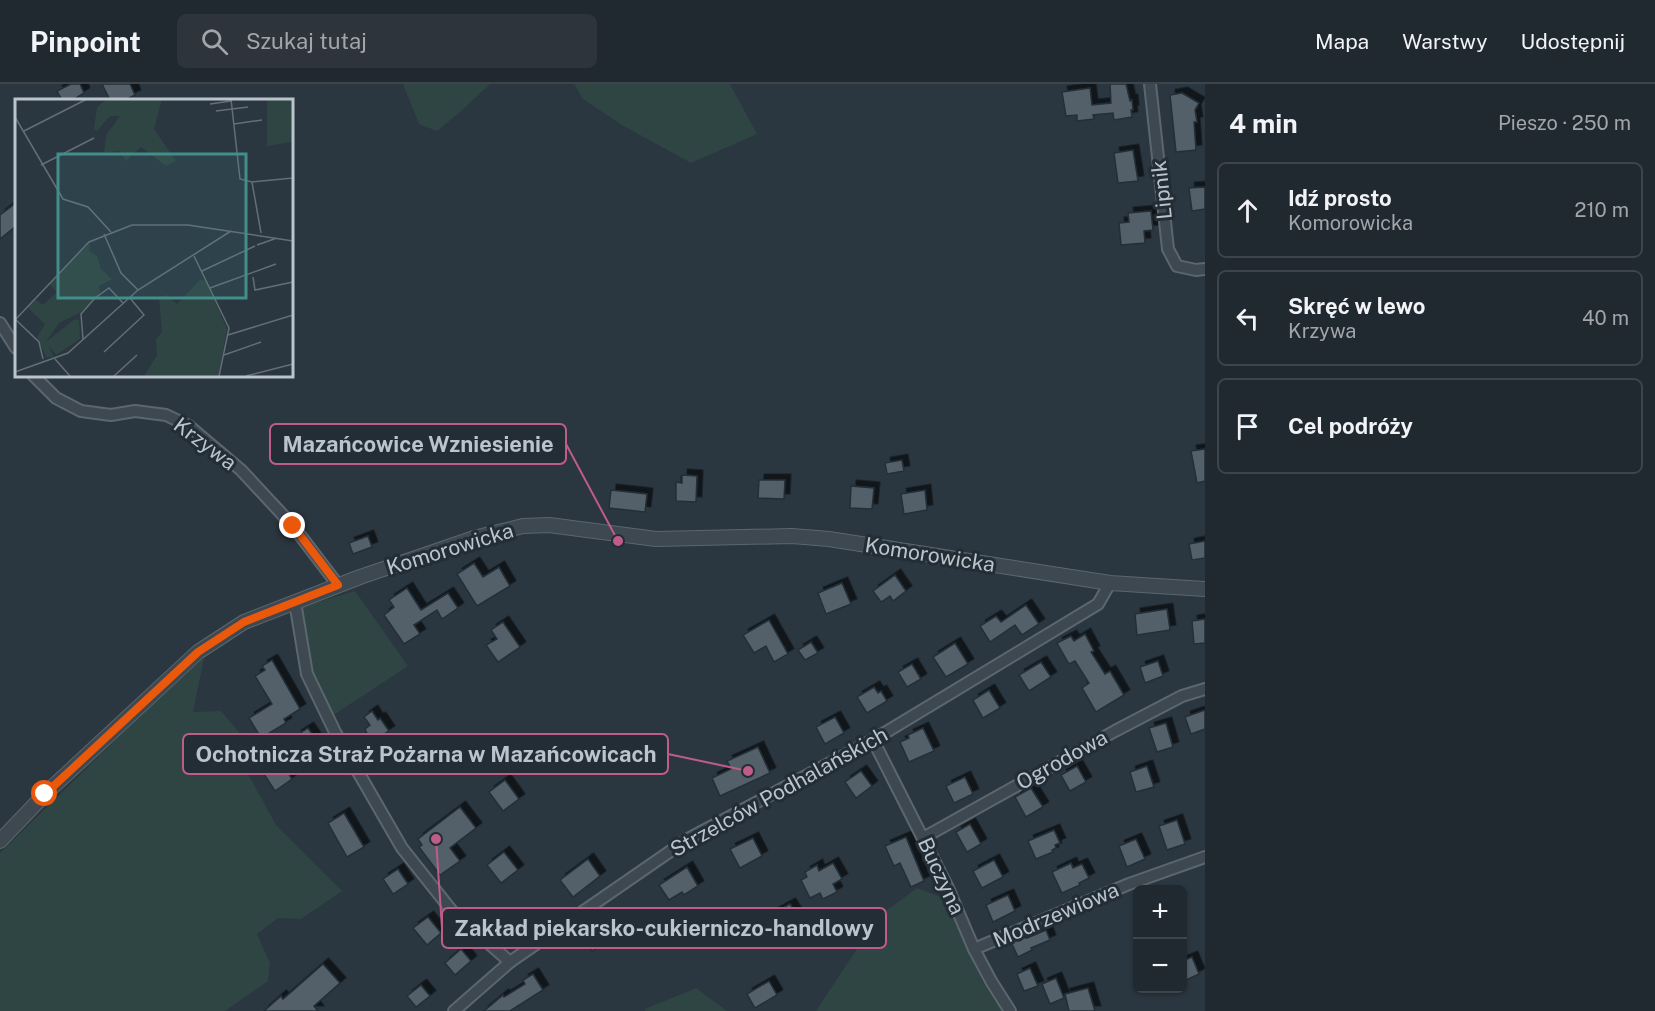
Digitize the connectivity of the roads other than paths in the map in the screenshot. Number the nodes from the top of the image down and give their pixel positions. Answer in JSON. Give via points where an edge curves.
{"nodes":[{"id":1,"x":1150,"y":84,"type":"edge"},
{"id":2,"x":1205,"y":268,"type":"edge"},
{"id":3,"x":0,"y":323,"type":"edge"},
{"id":4,"x":15,"y":346,"type":"edge"},
{"id":5,"x":34,"y":376,"type":"edge"},
{"id":6,"x":1110,"y":583,"type":"junction"},
{"id":7,"x":338,"y":585,"type":"junction"},
{"id":8,"x":1205,"y":589,"type":"edge"},
{"id":9,"x":295,"y":602,"type":"junction"},
{"id":10,"x":1205,"y":689,"type":"edge"},
{"id":11,"x":873,"y":740,"type":"junction"},
{"id":12,"x":923,"y":838,"type":"junction"},
{"id":13,"x":0,"y":841,"type":"edge"},
{"id":14,"x":1205,"y":857,"type":"edge"},
{"id":15,"x":974,"y":949,"type":"junction"},
{"id":16,"x":510,"y":962,"type":"junction"},
{"id":17,"x":454,"y":1011,"type":"edge"},
{"id":18,"x":1010,"y":1011,"type":"edge"}],
"edges":[{"from":1,"to":2,"type":"street","name":"Lipnik","via":[[1168,249],[1176,266]]},
{"from":3,"to":4,"type":"street"},
{"from":5,"to":7,"type":"street","name":"Krzywa","via":[[56,398],[81,411],[166,415],[189,426],[241,470],[293,526]]},
{"from":6,"to":7,"type":"street","name":"Komorowicka","via":[[829,539],[656,539],[549,525],[523,526],[474,538]]},
{"from":6,"to":8,"type":"street","name":"Komorowicka"},
{"from":6,"to":11,"type":"street","name":"Strzelców Podhalańskich","via":[[1098,604]]},
{"from":7,"to":9,"type":"street","name":"Komorowicka"},
{"from":9,"to":13,"type":"street","name":"Komorowicka","via":[[244,622],[198,652]]},
{"from":9,"to":16,"type":"street","via":[[307,674],[335,732],[402,848],[452,911]]},
{"from":10,"to":12,"type":"street","name":"Ogrodowa","via":[[1182,696],[1114,731]]},
{"from":11,"to":12,"type":"street","name":"Buczyna"},
{"from":11,"to":16,"type":"street","name":"Strzelców Podhalańskich","via":[[688,839]]},
{"from":12,"to":15,"type":"street","name":"Buczyna"},
{"from":14,"to":15,"type":"street","name":"Modrzewiowa","via":[[1129,884]]},
{"from":15,"to":18,"type":"street","name":"Buczyna"},
{"from":16,"to":17,"type":"street","name":"Strzelców Podhalańskich"}]}
